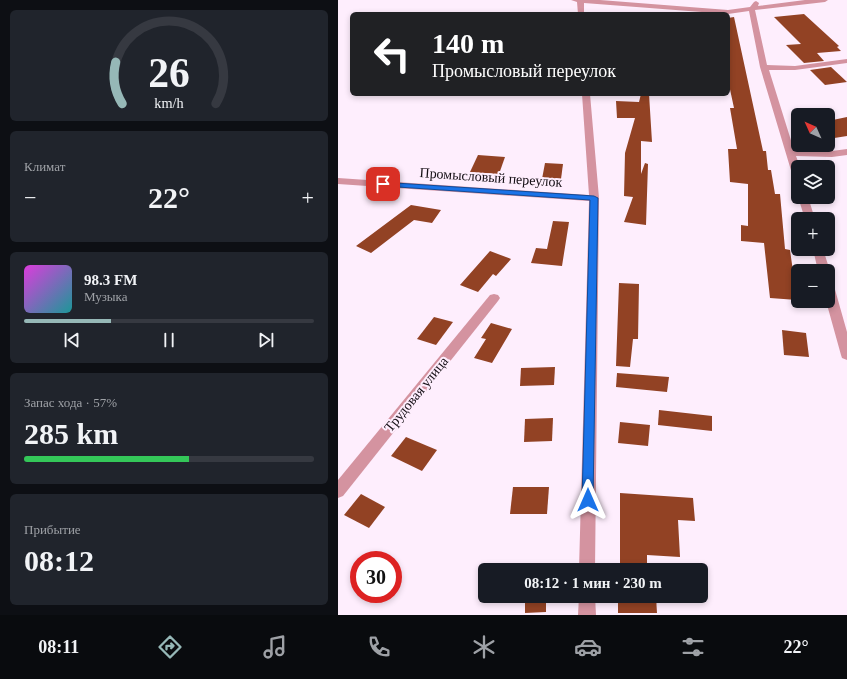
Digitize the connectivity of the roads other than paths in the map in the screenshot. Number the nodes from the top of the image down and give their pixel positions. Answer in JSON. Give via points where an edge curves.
{"nodes":[{"id":1,"x":574,"y":0,"type":"edge"},
{"id":2,"x":580,"y":0,"type":"edge"},
{"id":3,"x":758,"y":0,"type":"edge"},
{"id":4,"x":825,"y":0,"type":"edge"},
{"id":5,"x":752,"y":10,"type":"junction"},
{"id":6,"x":581,"y":12,"type":"edge"},
{"id":7,"x":847,"y":61,"type":"edge"},
{"id":8,"x":764,"y":67,"type":"junction"},
{"id":9,"x":586,"y":96,"type":"edge"},
{"id":10,"x":847,"y":152,"type":"edge"},
{"id":11,"x":792,"y":153,"type":"junction"},
{"id":12,"x":794,"y":160,"type":"edge"},
{"id":13,"x":338,"y":181,"type":"edge"},
{"id":14,"x":594,"y":198,"type":"junction"},
{"id":15,"x":494,"y":298,"type":"dead end"},
{"id":16,"x":834,"y":308,"type":"edge"},
{"id":17,"x":847,"y":355,"type":"edge"},
{"id":18,"x":338,"y":490,"type":"edge"},
{"id":19,"x":587,"y":563,"type":"edge"},
{"id":20,"x":587,"y":603,"type":"edge"},
{"id":21,"x":587,"y":615,"type":"edge"}],
"edges":[{"from":1,"to":2,"type":"street"},
{"from":2,"to":5,"type":"street","via":[[728,12]]},
{"from":2,"to":6,"type":"street"},
{"from":3,"to":5,"type":"street"},
{"from":4,"to":5,"type":"street"},
{"from":5,"to":8,"type":"street"},
{"from":7,"to":8,"type":"street","via":[[795,68]]},
{"from":8,"to":11,"type":"street"},
{"from":9,"to":14,"type":"street"},
{"from":10,"to":11,"type":"street"},
{"from":11,"to":12,"type":"street"},
{"from":13,"to":14,"type":"street","name":"Промысловый переулок"},
{"from":14,"to":19,"type":"street"},
{"from":15,"to":18,"type":"street","name":"Трудовая улица"},
{"from":16,"to":17,"type":"street"},
{"from":20,"to":21,"type":"street"}]}
